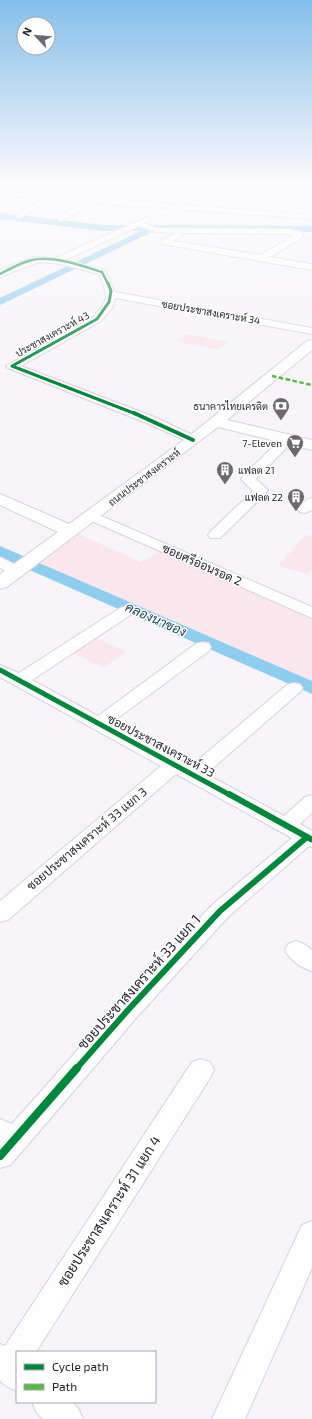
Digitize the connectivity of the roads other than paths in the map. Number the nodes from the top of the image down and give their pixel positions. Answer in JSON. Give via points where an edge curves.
{"nodes":[{"id":1,"x":83,"y":248,"type":"edge"},
{"id":2,"x":203,"y":248,"type":"edge"},
{"id":3,"x":278,"y":248,"type":"edge"},
{"id":4,"x":262,"y":258,"type":"junction"},
{"id":5,"x":55,"y":261,"type":"junction"},
{"id":6,"x":312,"y":267,"type":"edge"},
{"id":7,"x":0,"y":274,"type":"edge"},
{"id":8,"x":111,"y":294,"type":"junction"},
{"id":9,"x":312,"y":331,"type":"edge"},
{"id":10,"x":312,"y":344,"type":"edge"},
{"id":11,"x":215,"y":422,"type":"junction"},
{"id":12,"x":288,"y":439,"type":"junction"},
{"id":13,"x":193,"y":440,"type":"junction"},
{"id":14,"x":312,"y":445,"type":"edge"},
{"id":15,"x":0,"y":499,"type":"edge"},
{"id":16,"x":92,"y":516,"type":"junction"},
{"id":17,"x":71,"y":531,"type":"junction"},
{"id":18,"x":216,"y":535,"type":"dead end"},
{"id":19,"x":0,"y":562,"type":"edge"},
{"id":20,"x":18,"y":571,"type":"junction"},
{"id":21,"x":0,"y":583,"type":"edge"},
{"id":22,"x":126,"y":611,"type":"dead end"},
{"id":23,"x":312,"y":613,"type":"edge"},
{"id":24,"x":203,"y":647,"type":"dead end"},
{"id":25,"x":7,"y":676,"type":"edge"},
{"id":26,"x":294,"y":688,"type":"dead end"},
{"id":27,"x":98,"y":724,"type":"junction"},
{"id":28,"x":175,"y":765,"type":"junction"},
{"id":29,"x":193,"y":775,"type":"junction"},
{"id":30,"x":312,"y":802,"type":"edge"},
{"id":31,"x":286,"y":825,"type":"junction"},
{"id":32,"x":310,"y":838,"type":"edge"},
{"id":33,"x":0,"y":914,"type":"edge"},
{"id":34,"x":201,"y":1070,"type":"dead end"},
{"id":35,"x":5,"y":1142,"type":"edge"},
{"id":36,"x":312,"y":1235,"type":"edge"},
{"id":37,"x":19,"y":1351,"type":"edge"},
{"id":38,"x":49,"y":1403,"type":"edge"},
{"id":39,"x":67,"y":1419,"type":"edge"},
{"id":40,"x":228,"y":1419,"type":"edge"}],
"edges":[{"from":1,"to":5,"type":"street"},
{"from":2,"to":4,"type":"street"},
{"from":3,"to":4,"type":"street"},
{"from":4,"to":6,"type":"street"},
{"from":5,"to":7,"type":"street","via":[[39,259]]},
{"from":5,"to":8,"type":"street","via":[[102,272]]},
{"from":8,"to":9,"type":"street","name":"ซอยประชาสงเคราะห์ 34"},
{"from":8,"to":13,"type":"street","name":"ประชาสงเคราะห์ 43","via":[[107,309],[97,319],[12,366],[154,421]]},
{"from":10,"to":11,"type":"street","name":"ถนนประชาสงเคราะห์"},
{"from":11,"to":12,"type":"street"},
{"from":11,"to":13,"type":"street","name":"ถนนประชาสงเคราะห์"},
{"from":12,"to":14,"type":"street"},
{"from":12,"to":18,"type":"street","via":[[248,479],[261,490]]},
{"from":13,"to":16,"type":"street","name":"ถนนประชาสงเคราะห์"},
{"from":15,"to":17,"type":"street"},
{"from":16,"to":17,"type":"street","name":"ถนนประชาสงเคราะห์"},
{"from":16,"to":23,"type":"street","name":"ซอยศรีอ่อนรอด 2"},
{"from":17,"to":20,"type":"street","name":"ถนนประชาสงเคราะห์"},
{"from":19,"to":20,"type":"street"},
{"from":20,"to":21,"type":"street","name":"ถนนประชาสงเคราะห์"},
{"from":22,"to":25,"type":"street"},
{"from":24,"to":27,"type":"street"},
{"from":25,"to":27,"type":"street","name":"ซอยประชาสงเคราะห์ 33"},
{"from":26,"to":29,"type":"street"},
{"from":27,"to":28,"type":"street","name":"ซอยประชาสงเคราะห์ 33"},
{"from":28,"to":29,"type":"street","name":"ซอยประชาสงเคราะห์ 33"},
{"from":28,"to":33,"type":"street","name":"ซอยประชาสงเคราะห์ 33 แยก 3"},
{"from":29,"to":31,"type":"street","name":"ซอยประชาสงเคราะห์ 33"},
{"from":30,"to":31,"type":"street"},
{"from":31,"to":32,"type":"street","name":"ซอยประชาสงเคราะห์ 33"},
{"from":32,"to":35,"type":"street","name":"ซอยประชาสงเคราะห์ 33 แยก 1","via":[[220,911]]},
{"from":34,"to":37,"type":"street","name":"ซอยประชาสงเคราะห์ 31 แยก 4"},
{"from":36,"to":40,"type":"street"},
{"from":38,"to":39,"type":"street"}]}
